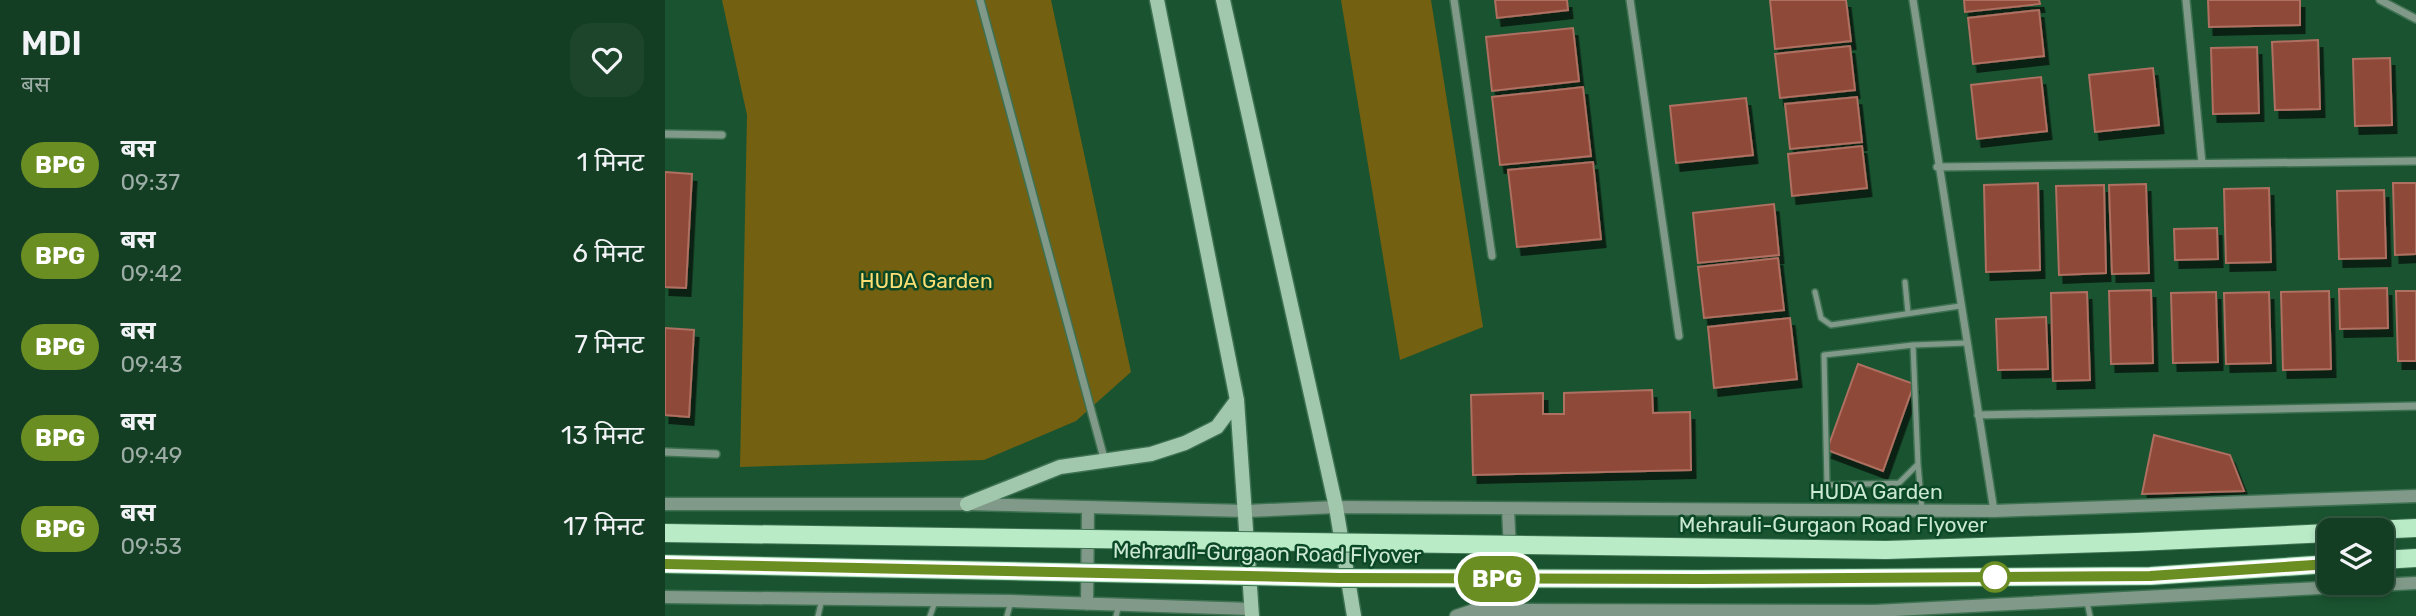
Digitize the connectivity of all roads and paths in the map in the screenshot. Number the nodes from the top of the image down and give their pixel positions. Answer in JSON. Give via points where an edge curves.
{"nodes":[{"id":1,"x":980,"y":0,"type":"edge"},
{"id":2,"x":1157,"y":0,"type":"edge"},
{"id":3,"x":1223,"y":0,"type":"edge"},
{"id":4,"x":1454,"y":0,"type":"edge"},
{"id":5,"x":1630,"y":0,"type":"edge"},
{"id":6,"x":1913,"y":0,"type":"edge"},
{"id":7,"x":2186,"y":0,"type":"edge"},
{"id":8,"x":2380,"y":0,"type":"edge"},
{"id":9,"x":2416,"y":19,"type":"edge"},
{"id":10,"x":665,"y":134,"type":"edge"},
{"id":11,"x":722,"y":135,"type":"dead end"},
{"id":12,"x":2416,"y":161,"type":"edge"},
{"id":13,"x":2202,"y":163,"type":"junction"},
{"id":14,"x":1937,"y":167,"type":"junction"},
{"id":15,"x":1492,"y":256,"type":"dead end"},
{"id":16,"x":1905,"y":282,"type":"dead end"},
{"id":17,"x":1815,"y":292,"type":"dead end"},
{"id":18,"x":1960,"y":306,"type":"junction"},
{"id":19,"x":1908,"y":313,"type":"junction"},
{"id":20,"x":1679,"y":336,"type":"dead end"},
{"id":21,"x":1966,"y":343,"type":"junction"},
{"id":22,"x":1913,"y":345,"type":"junction"},
{"id":23,"x":1237,"y":400,"type":"junction"},
{"id":24,"x":2416,"y":406,"type":"edge"},
{"id":25,"x":1978,"y":415,"type":"junction"},
{"id":26,"x":665,"y":452,"type":"edge"},
{"id":27,"x":716,"y":454,"type":"dead end"},
{"id":28,"x":1104,"y":458,"type":"junction"},
{"id":29,"x":1918,"y":464,"type":"junction"},
{"id":30,"x":2416,"y":496,"type":"edge"},
{"id":31,"x":665,"y":504,"type":"edge"},
{"id":32,"x":967,"y":504,"type":"junction"},
{"id":33,"x":1088,"y":507,"type":"junction"},
{"id":34,"x":1336,"y":507,"type":"junction"},
{"id":35,"x":1507,"y":509,"type":"junction"},
{"id":36,"x":1247,"y":510,"type":"junction"},
{"id":37,"x":1922,"y":510,"type":"junction"},
{"id":38,"x":1994,"y":511,"type":"junction"},
{"id":39,"x":2416,"y":528,"type":"edge"},
{"id":40,"x":2394,"y":529,"type":"edge"},
{"id":41,"x":665,"y":533,"type":"edge"},
{"id":42,"x":2317,"y":534,"type":"edge"},
{"id":43,"x":2416,"y":558,"type":"edge"},
{"id":44,"x":2394,"y":559,"type":"edge"},
{"id":45,"x":665,"y":564,"type":"edge"},
{"id":46,"x":2317,"y":565,"type":"edge"},
{"id":47,"x":2416,"y":583,"type":"edge"},
{"id":48,"x":665,"y":597,"type":"edge"},
{"id":49,"x":822,"y":598,"type":"junction"},
{"id":50,"x":935,"y":600,"type":"junction"},
{"id":51,"x":1011,"y":601,"type":"junction"},
{"id":52,"x":2087,"y":602,"type":"junction"},
{"id":53,"x":1087,"y":604,"type":"junction"},
{"id":54,"x":1117,"y":610,"type":"edge"},
{"id":55,"x":1513,"y":611,"type":"junction"},
{"id":56,"x":1251,"y":613,"type":"edge"},
{"id":57,"x":818,"y":616,"type":"edge"},
{"id":58,"x":930,"y":616,"type":"edge"},
{"id":59,"x":1007,"y":616,"type":"edge"},
{"id":60,"x":1354,"y":616,"type":"edge"},
{"id":61,"x":1456,"y":616,"type":"edge"},
{"id":62,"x":2090,"y":616,"type":"edge"}],
"edges":[{"from":1,"to":28,"type":"street"},
{"from":2,"to":23,"type":"main road"},
{"from":3,"to":34,"type":"main road"},
{"from":4,"to":15,"type":"street"},
{"from":5,"to":20,"type":"street"},
{"from":6,"to":14,"type":"street"},
{"from":7,"to":13,"type":"street"},
{"from":8,"to":9,"type":"street"},
{"from":10,"to":11,"type":"street"},
{"from":12,"to":13,"type":"street"},
{"from":13,"to":14,"type":"street"},
{"from":14,"to":18,"type":"street"},
{"from":16,"to":19,"type":"lane"},
{"from":17,"to":19,"type":"lane","via":[[1821,318],[1831,325]]},
{"from":18,"to":19,"type":"lane"},
{"from":18,"to":21,"type":"street"},
{"from":21,"to":22,"type":"lane"},
{"from":21,"to":25,"type":"street"},
{"from":22,"to":29,"type":"lane"},
{"from":22,"to":29,"type":"lane","via":[[1824,355],[1827,485],[1899,483]]},
{"from":23,"to":28,"type":"main road","via":[[1217,427],[1185,443],[1151,454]]},
{"from":23,"to":36,"type":"main road"},
{"from":24,"to":25,"type":"street"},
{"from":25,"to":38,"type":"street"},
{"from":26,"to":27,"type":"street"},
{"from":28,"to":32,"type":"main road","via":[[1060,467]]},
{"from":29,"to":37,"type":"lane"},
{"from":30,"to":38,"type":"street","name":"HUDA Garden"},
{"from":31,"to":32,"type":"street","name":"HUDA Garden"},
{"from":32,"to":33,"type":"street","name":"HUDA Garden"},
{"from":33,"to":36,"type":"street","name":"HUDA Garden"},
{"from":33,"to":53,"type":"street"},
{"from":34,"to":35,"type":"street","name":"HUDA Garden"},
{"from":34,"to":36,"type":"street","name":"HUDA Garden"},
{"from":34,"to":60,"type":"main road"},
{"from":35,"to":37,"type":"street","name":"HUDA Garden"},
{"from":35,"to":55,"type":"street"},
{"from":36,"to":56,"type":"main road"},
{"from":37,"to":38,"type":"street","name":"HUDA Garden"},
{"from":39,"to":40,"type":"main road"},
{"from":41,"to":42,"type":"main road","name":"Mehrauli-Gurgaon Road Flyover","bridge":true,"via":[[1886,550]]},
{"from":43,"to":44,"type":"main road"},
{"from":45,"to":46,"type":"main road","name":"Mehrauli-Gurgaon Road Flyover","bridge":true,"via":[[1326,578],[1713,579],[2150,576]]},
{"from":47,"to":52,"type":"street"},
{"from":48,"to":49,"type":"street"},
{"from":49,"to":50,"type":"street"},
{"from":49,"to":57,"type":"lane"},
{"from":50,"to":51,"type":"street"},
{"from":50,"to":58,"type":"lane"},
{"from":51,"to":53,"type":"street"},
{"from":51,"to":59,"type":"lane"},
{"from":52,"to":55,"type":"street","via":[[1875,611]]},
{"from":52,"to":62,"type":"lane"},
{"from":53,"to":54,"type":"street"},
{"from":54,"to":56,"type":"street"},
{"from":55,"to":61,"type":"street","via":[[1474,610]]}]}
